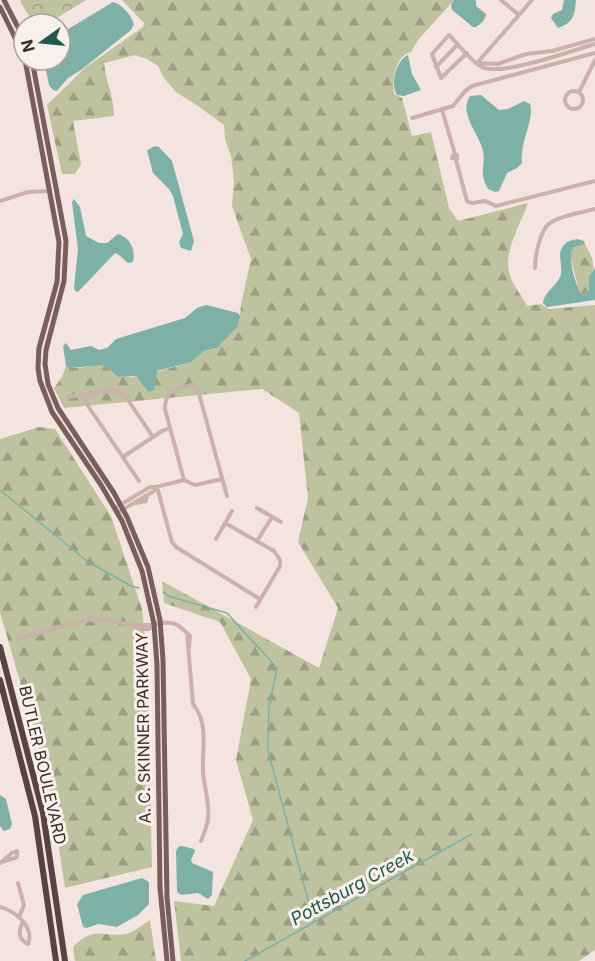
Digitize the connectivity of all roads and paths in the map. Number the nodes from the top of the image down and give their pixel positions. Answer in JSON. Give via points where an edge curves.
{"nodes":[{"id":1,"x":4,"y":0,"type":"edge"},
{"id":2,"x":501,"y":0,"type":"edge"},
{"id":3,"x":531,"y":0,"type":"edge"},
{"id":4,"x":0,"y":7,"type":"edge"},
{"id":5,"x":519,"y":15,"type":"junction"},
{"id":6,"x":12,"y":16,"type":"edge"},
{"id":7,"x":12,"y":32,"type":"edge"},
{"id":8,"x":595,"y":39,"type":"edge"},
{"id":9,"x":458,"y":44,"type":"junction"},
{"id":10,"x":595,"y":44,"type":"edge"},
{"id":11,"x":467,"y":53,"type":"junction"},
{"id":12,"x":595,"y":53,"type":"edge"},
{"id":13,"x":515,"y":59,"type":"junction"},
{"id":14,"x":595,"y":60,"type":"edge"},
{"id":15,"x":477,"y":63,"type":"junction"},
{"id":16,"x":517,"y":66,"type":"junction"},
{"id":17,"x":436,"y":67,"type":"junction"},
{"id":18,"x":27,"y":72,"type":"edge"},
{"id":19,"x":35,"y":72,"type":"edge"},
{"id":20,"x":580,"y":90,"type":"junction"},
{"id":21,"x":442,"y":110,"type":"junction"},
{"id":22,"x":412,"y":118,"type":"dead end"},
{"id":23,"x":595,"y":181,"type":"edge"},
{"id":24,"x":51,"y":190,"type":"junction"},
{"id":25,"x":0,"y":201,"type":"edge"},
{"id":26,"x":595,"y":209,"type":"edge"},
{"id":27,"x":535,"y":268,"type":"dead end"},
{"id":28,"x":84,"y":395,"type":"junction"},
{"id":29,"x":68,"y":397,"type":"dead end"},
{"id":30,"x":170,"y":428,"type":"junction"},
{"id":31,"x":153,"y":436,"type":"junction"},
{"id":32,"x":123,"y":457,"type":"junction"},
{"id":33,"x":222,"y":479,"type":"junction"},
{"id":34,"x":184,"y":480,"type":"junction"},
{"id":35,"x":139,"y":481,"type":"dead end"},
{"id":36,"x":156,"y":487,"type":"junction"},
{"id":37,"x":144,"y":490,"type":"junction"},
{"id":38,"x":147,"y":496,"type":"junction"},
{"id":39,"x":227,"y":496,"type":"dead end"},
{"id":40,"x":257,"y":508,"type":"dead end"},
{"id":41,"x":119,"y":509,"type":"junction"},
{"id":42,"x":232,"y":511,"type":"dead end"},
{"id":43,"x":272,"y":517,"type":"junction"},
{"id":44,"x":281,"y":522,"type":"dead end"},
{"id":45,"x":225,"y":523,"type":"junction"},
{"id":46,"x":216,"y":539,"type":"dead end"},
{"id":47,"x":257,"y":541,"type":"junction"},
{"id":48,"x":260,"y":599,"type":"junction"},
{"id":49,"x":256,"y":607,"type":"dead end"},
{"id":50,"x":155,"y":624,"type":"junction"},
{"id":51,"x":18,"y":639,"type":"dead end"},
{"id":52,"x":0,"y":647,"type":"edge"},
{"id":53,"x":0,"y":680,"type":"edge"},
{"id":54,"x":201,"y":841,"type":"dead end"},
{"id":55,"x":18,"y":883,"type":"dead end"},
{"id":56,"x":0,"y":907,"type":"edge"},
{"id":57,"x":19,"y":917,"type":"junction"},
{"id":58,"x":23,"y":922,"type":"junction"},
{"id":59,"x":56,"y":961,"type":"edge"},
{"id":60,"x":65,"y":961,"type":"edge"},
{"id":61,"x":166,"y":961,"type":"edge"},
{"id":62,"x":173,"y":961,"type":"edge"}],
"edges":[{"from":1,"to":6,"type":"main road"},
{"from":2,"to":5,"type":"street"},
{"from":3,"to":5,"type":"street"},
{"from":4,"to":7,"type":"main road"},
{"from":5,"to":15,"type":"street"},
{"from":8,"to":13,"type":"street"},
{"from":9,"to":11,"type":"street"},
{"from":9,"to":17,"type":"street"},
{"from":9,"to":17,"type":"street","via":[[448,35],[433,52]]},
{"from":10,"to":16,"type":"street"},
{"from":11,"to":15,"type":"street"},
{"from":11,"to":17,"type":"street","via":[[441,78]]},
{"from":12,"to":21,"type":"street","via":[[472,86],[453,106]]},
{"from":13,"to":15,"type":"street","via":[[498,64]]},
{"from":13,"to":16,"type":"street"},
{"from":14,"to":20,"type":"street"},
{"from":15,"to":16,"type":"street","via":[[486,69]]},
{"from":18,"to":24,"type":"main road","name":"A. C. SKINNER PARKWAY"},
{"from":19,"to":41,"type":"main road","name":"A. C. SKINNER PARKWAY","via":[[66,240],[63,288],[46,350],[48,384],[58,408]]},
{"from":20,"to":20,"type":"street","via":[[582,105],[569,107],[566,96]]},
{"from":21,"to":22,"type":"street"},
{"from":21,"to":23,"type":"street","via":[[455,154],[452,158],[472,203],[485,201],[500,207]]},
{"from":24,"to":25,"type":"street"},
{"from":24,"to":41,"type":"main road","name":"A. C. SKINNER PARKWAY","via":[[59,262],[39,348],[40,381],[52,412]]},
{"from":26,"to":27,"type":"street","via":[[548,225]]},
{"from":28,"to":29,"type":"street"},
{"from":28,"to":31,"type":"street","via":[[120,392]]},
{"from":28,"to":32,"type":"street"},
{"from":30,"to":31,"type":"street"},
{"from":30,"to":33,"type":"street","via":[[166,397],[195,386]]},
{"from":30,"to":34,"type":"street"},
{"from":31,"to":32,"type":"street"},
{"from":32,"to":35,"type":"street"},
{"from":33,"to":34,"type":"street","via":[[195,485]]},
{"from":33,"to":39,"type":"street"},
{"from":34,"to":36,"type":"street"},
{"from":36,"to":37,"type":"street"},
{"from":36,"to":38,"type":"street"},
{"from":36,"to":48,"type":"street","via":[[174,545]]},
{"from":37,"to":38,"type":"street"},
{"from":37,"to":41,"type":"street"},
{"from":38,"to":41,"type":"street"},
{"from":40,"to":43,"type":"street"},
{"from":41,"to":50,"type":"main road","name":"A. C. SKINNER PARKWAY","via":[[142,571]]},
{"from":42,"to":45,"type":"street"},
{"from":43,"to":44,"type":"street"},
{"from":43,"to":47,"type":"street"},
{"from":45,"to":46,"type":"street"},
{"from":45,"to":47,"type":"street"},
{"from":47,"to":48,"type":"street","via":[[276,553],[280,563]]},
{"from":48,"to":49,"type":"street"},
{"from":50,"to":51,"type":"street","via":[[87,620]]},
{"from":50,"to":54,"type":"street","via":[[176,623],[189,640],[193,704],[199,711],[205,735],[203,773],[208,822]]},
{"from":50,"to":61,"type":"main road","name":"A. C. SKINNER PARKWAY","via":[[160,888]]},
{"from":50,"to":62,"type":"main road","name":"A. C. SKINNER PARKWAY","via":[[163,660],[167,890]]},
{"from":52,"to":60,"type":"highway","name":"BUTLER BOULEVARD","via":[[44,820]]},
{"from":53,"to":59,"type":"highway","name":"BUTLER BOULEVARD","via":[[33,809]]},
{"from":55,"to":57,"type":"street","via":[[24,905]]},
{"from":56,"to":57,"type":"street"},
{"from":57,"to":58,"type":"street"},
{"from":58,"to":58,"type":"street","via":[[20,935],[28,944],[29,936]]}]}
